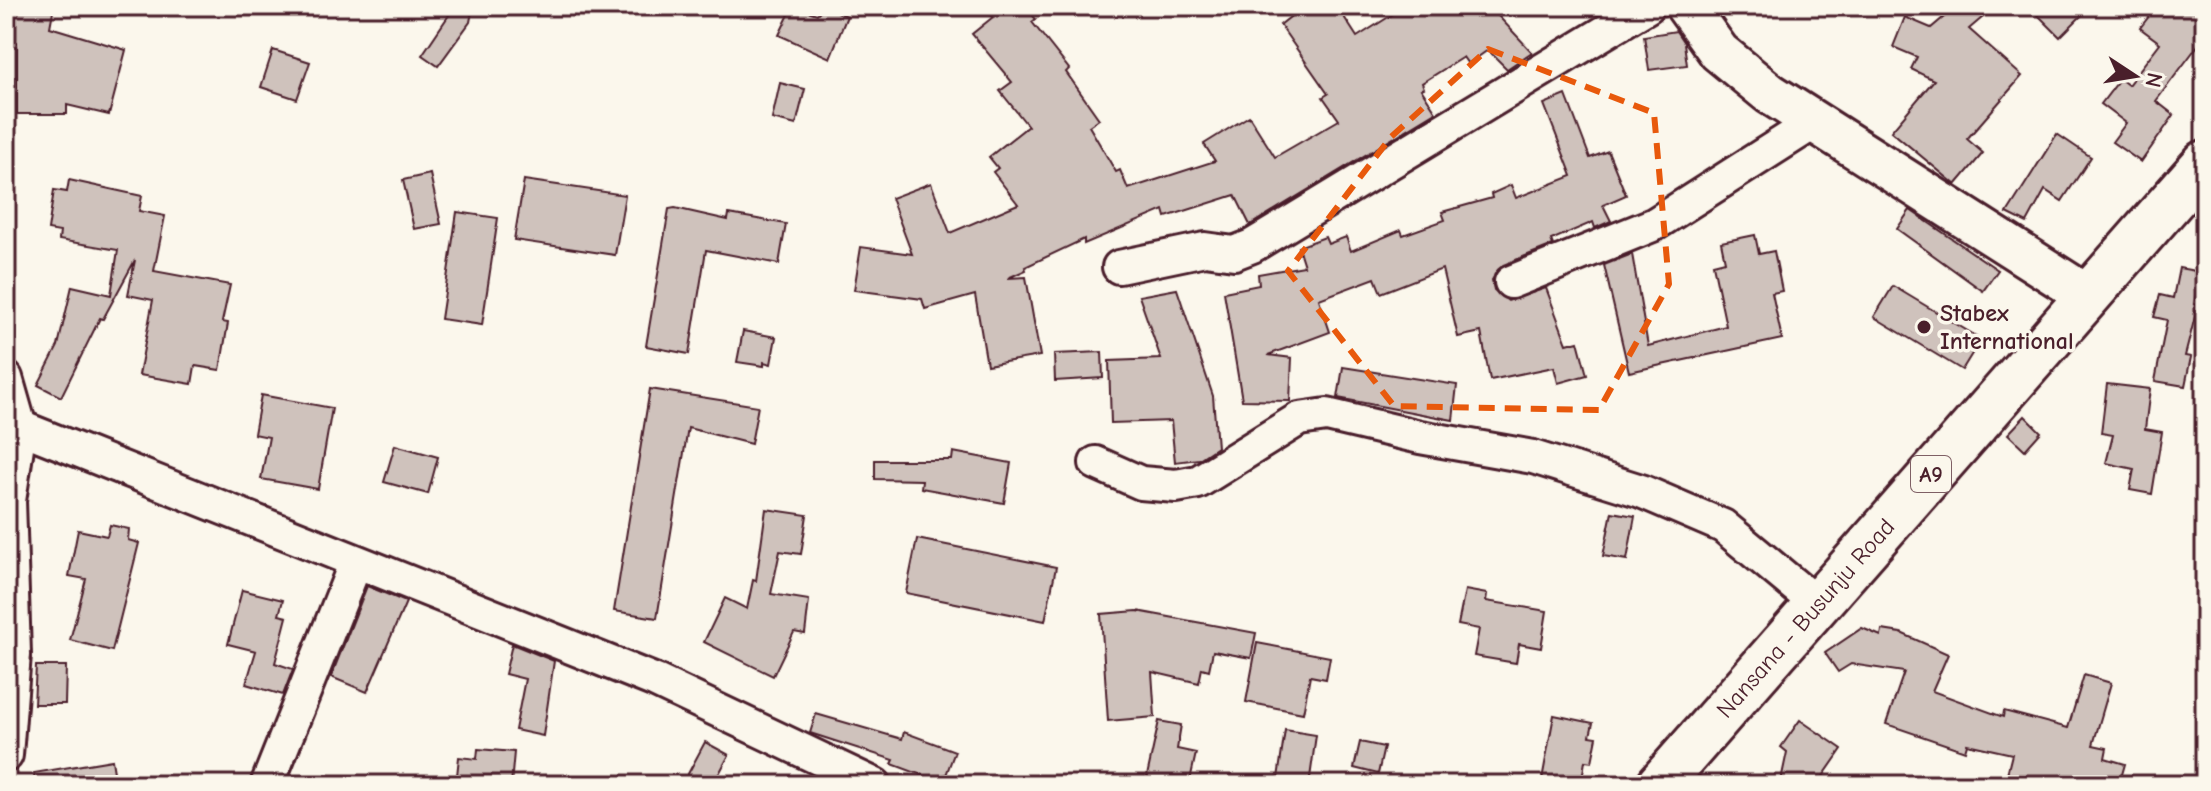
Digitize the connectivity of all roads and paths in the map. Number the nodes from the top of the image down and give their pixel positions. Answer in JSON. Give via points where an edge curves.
{"nodes":[{"id":1,"x":1648,"y":6,"type":"edge"},
{"id":2,"x":1686,"y":6,"type":"edge"},
{"id":3,"x":1815,"y":122,"type":"junction"},
{"id":4,"x":2205,"y":163,"type":"edge"},
{"id":5,"x":1119,"y":267,"type":"dead end"},
{"id":6,"x":1511,"y":282,"type":"dead end"},
{"id":7,"x":2088,"y":296,"type":"junction"},
{"id":8,"x":6,"y":378,"type":"edge"},
{"id":9,"x":20,"y":427,"type":"junction"},
{"id":10,"x":1096,"y":463,"type":"dead end"},
{"id":11,"x":356,"y":562,"type":"junction"},
{"id":12,"x":1817,"y":604,"type":"junction"},
{"id":13,"x":6,"y":755,"type":"edge"},
{"id":14,"x":267,"y":785,"type":"edge"},
{"id":15,"x":875,"y":785,"type":"edge"},
{"id":16,"x":1659,"y":785,"type":"edge"}],
"edges":[{"from":1,"to":5,"type":"street","via":[[1252,246],[1234,253],[1205,249]]},
{"from":2,"to":3,"type":"street","via":[[1719,52]]},
{"from":3,"to":6,"type":"street","via":[[1655,224]]},
{"from":3,"to":7,"type":"street"},
{"from":4,"to":7,"type":"main road","name":"Nansana - Busunju Road","number":"A9"},
{"from":7,"to":12,"type":"main road","name":"Nansana - Busunju Road","number":"A9"},
{"from":8,"to":9,"type":"street"},
{"from":9,"to":11,"type":"street"},
{"from":9,"to":13,"type":"street","via":[[9,501],[14,654]]},
{"from":10,"to":12,"type":"street","via":[[1141,483],[1198,482],[1299,419],[1327,415],[1533,457],[1641,491],[1723,526]]},
{"from":11,"to":14,"type":"street"},
{"from":11,"to":15,"type":"street","via":[[656,681]]},
{"from":12,"to":16,"type":"main road","name":"Nansana - Busunju Road","number":"A9"}]}
